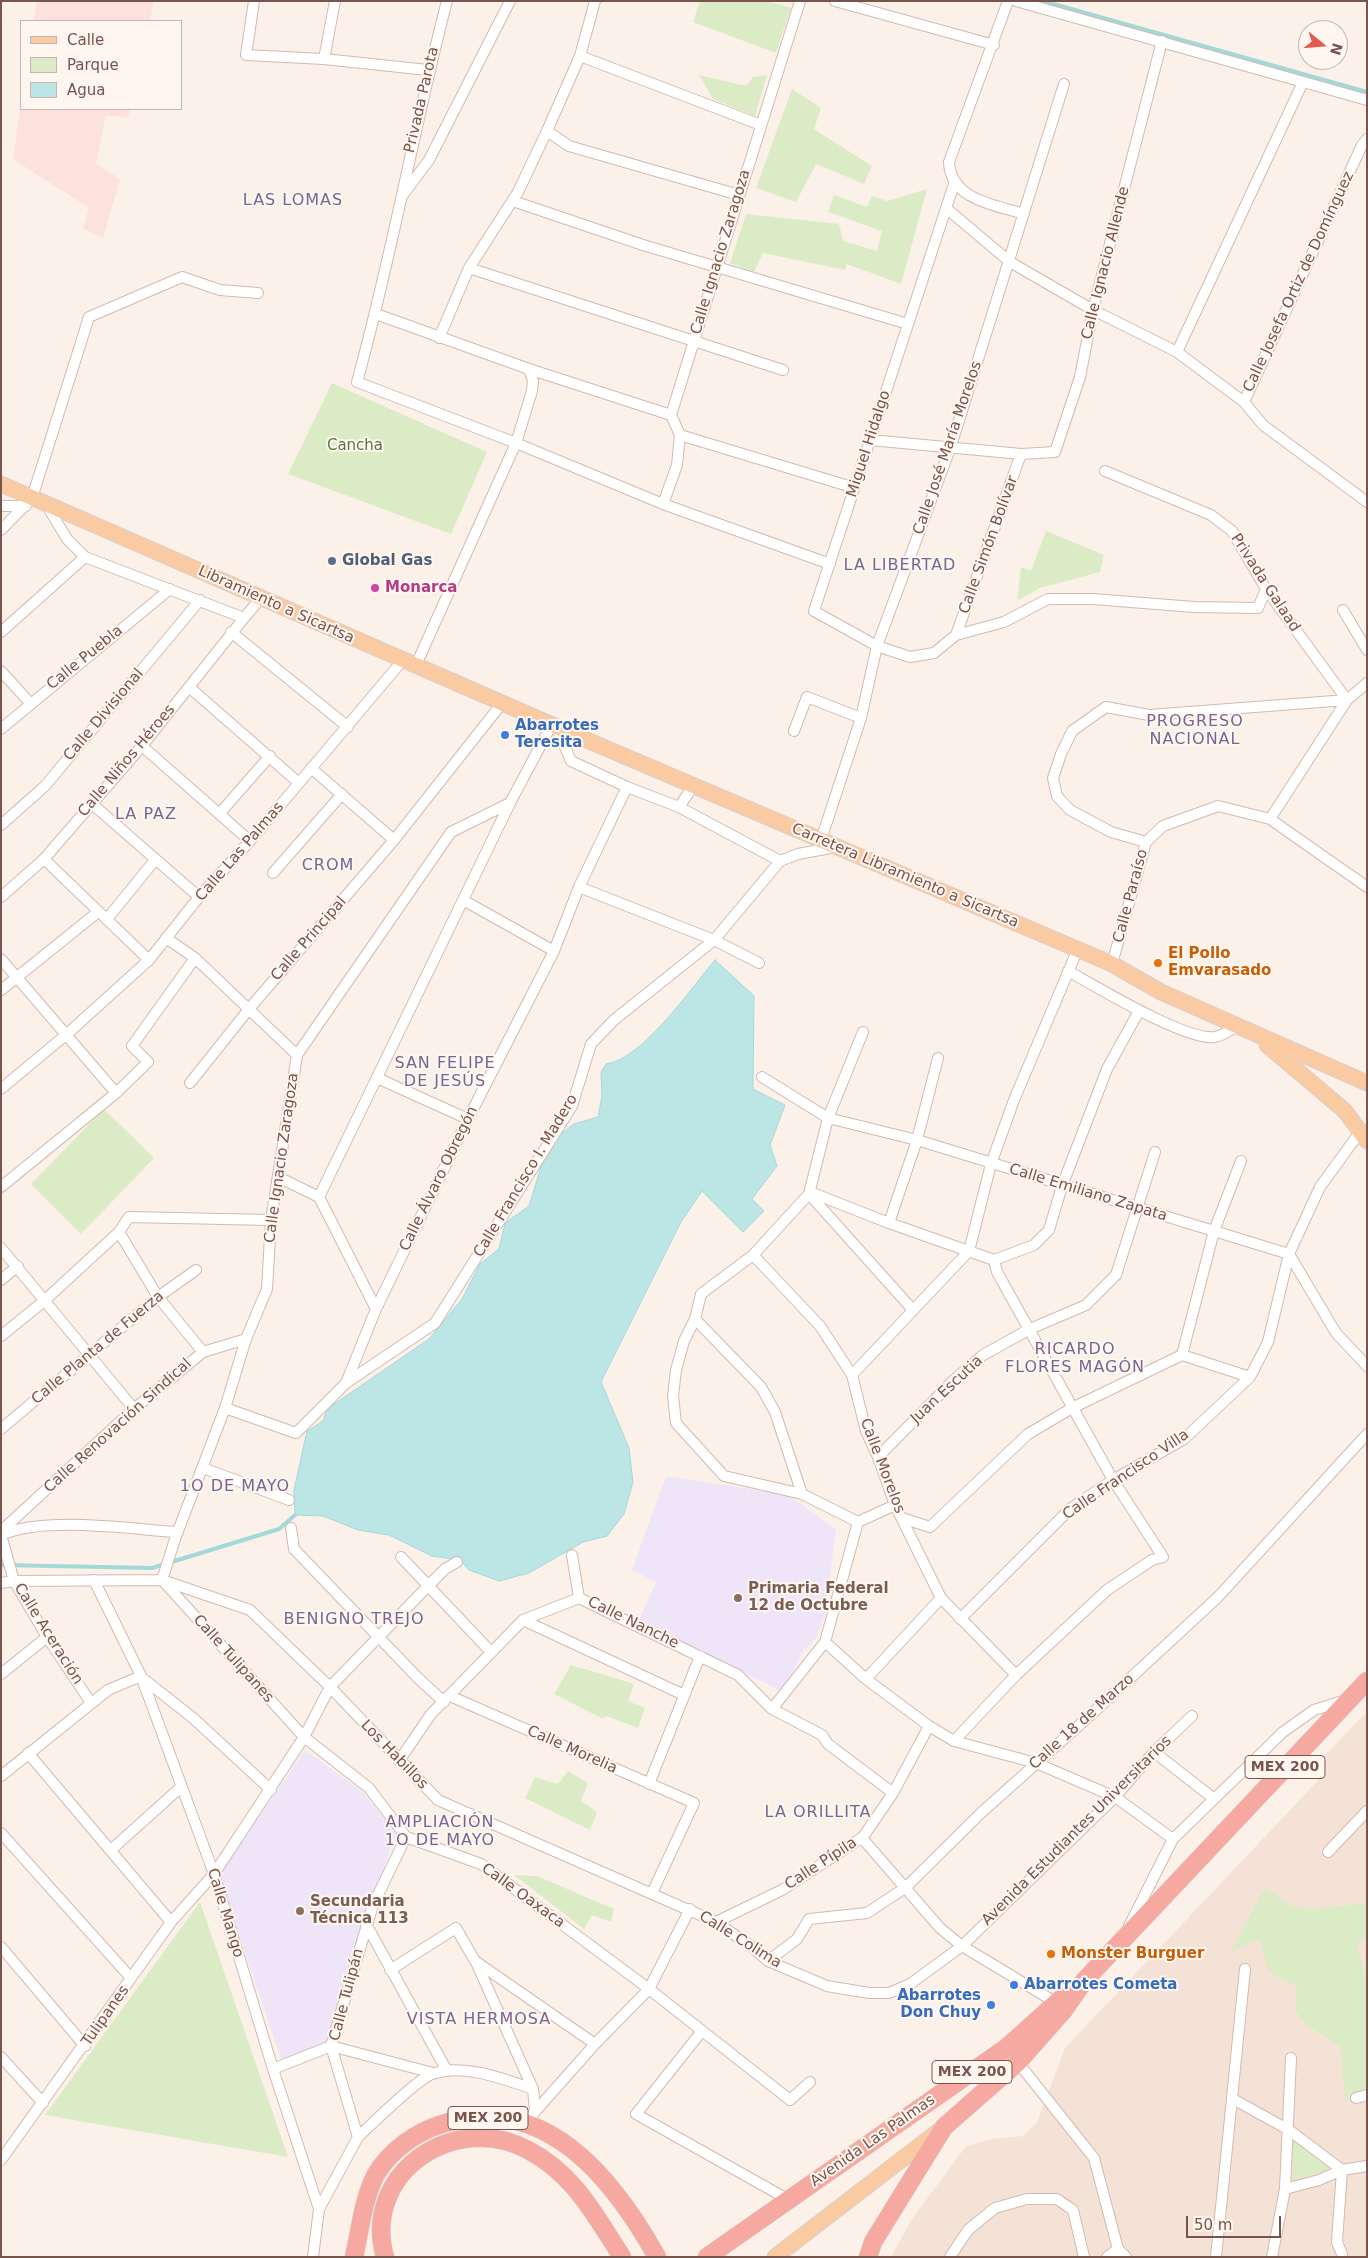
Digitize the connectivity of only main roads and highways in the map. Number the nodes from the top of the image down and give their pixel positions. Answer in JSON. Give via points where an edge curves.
{"nodes":[{"id":1,"x":1,"y":484,"type":"edge"},
{"id":2,"x":554,"y":725,"type":"joint"},
{"id":3,"x":1254,"y":1035,"type":"junction"},
{"id":4,"x":1367,"y":1083,"type":"edge"},
{"id":5,"x":1363,"y":1136,"type":"edge"},
{"id":6,"x":1367,"y":1681,"type":"edge"},
{"id":7,"x":1060,"y":2005,"type":"junction"},
{"id":8,"x":944,"y":2126,"type":"junction"},
{"id":9,"x":654,"y":2251,"type":"edge"},
{"id":10,"x":354,"y":2257,"type":"edge"},
{"id":11,"x":385,"y":2257,"type":"edge"},
{"id":12,"x":622,"y":2257,"type":"edge"},
{"id":13,"x":707,"y":2257,"type":"edge"},
{"id":14,"x":775,"y":2257,"type":"edge"},
{"id":15,"x":868,"y":2257,"type":"edge"}],
"edges":[{"from":1,"to":2,"type":"main road","name":"Libramiento a Sicartsa","via":[[34,502]]},
{"from":2,"to":3,"type":"main road","name":"Carretera Libramiento a Sicartsa","via":[[1112,964],[1161,992]]},
{"from":3,"to":4,"type":"main road"},
{"from":3,"to":5,"type":"main road","via":[[1345,1111]]},
{"from":6,"to":7,"type":"highway","name":"Avenida Las Palmas","number":"MEX 200"},
{"from":7,"to":8,"type":"highway","name":"Avenida Las Palmas","number":"MEX 200","via":[[1018,2062]]},
{"from":7,"to":13,"type":"highway","name":"Avenida Las Palmas","number":"MEX 200","via":[[1006,2048]]},
{"from":8,"to":14,"type":"main road","name":"Avenida Las Palmas"},
{"from":8,"to":15,"type":"highway","number":"MEX 200","via":[[873,2242]]},
{"from":9,"to":10,"type":"highway","number":"MEX 200","via":[[601,2174],[568,2144],[530,2117],[467,2118],[428,2128],[399,2147],[376,2176]]},
{"from":11,"to":12,"type":"highway","via":[[380,2237],[381,2218],[394,2185],[405,2170],[444,2144],[462,2138],[486,2137],[508,2140],[553,2166],[579,2190]]}]}
